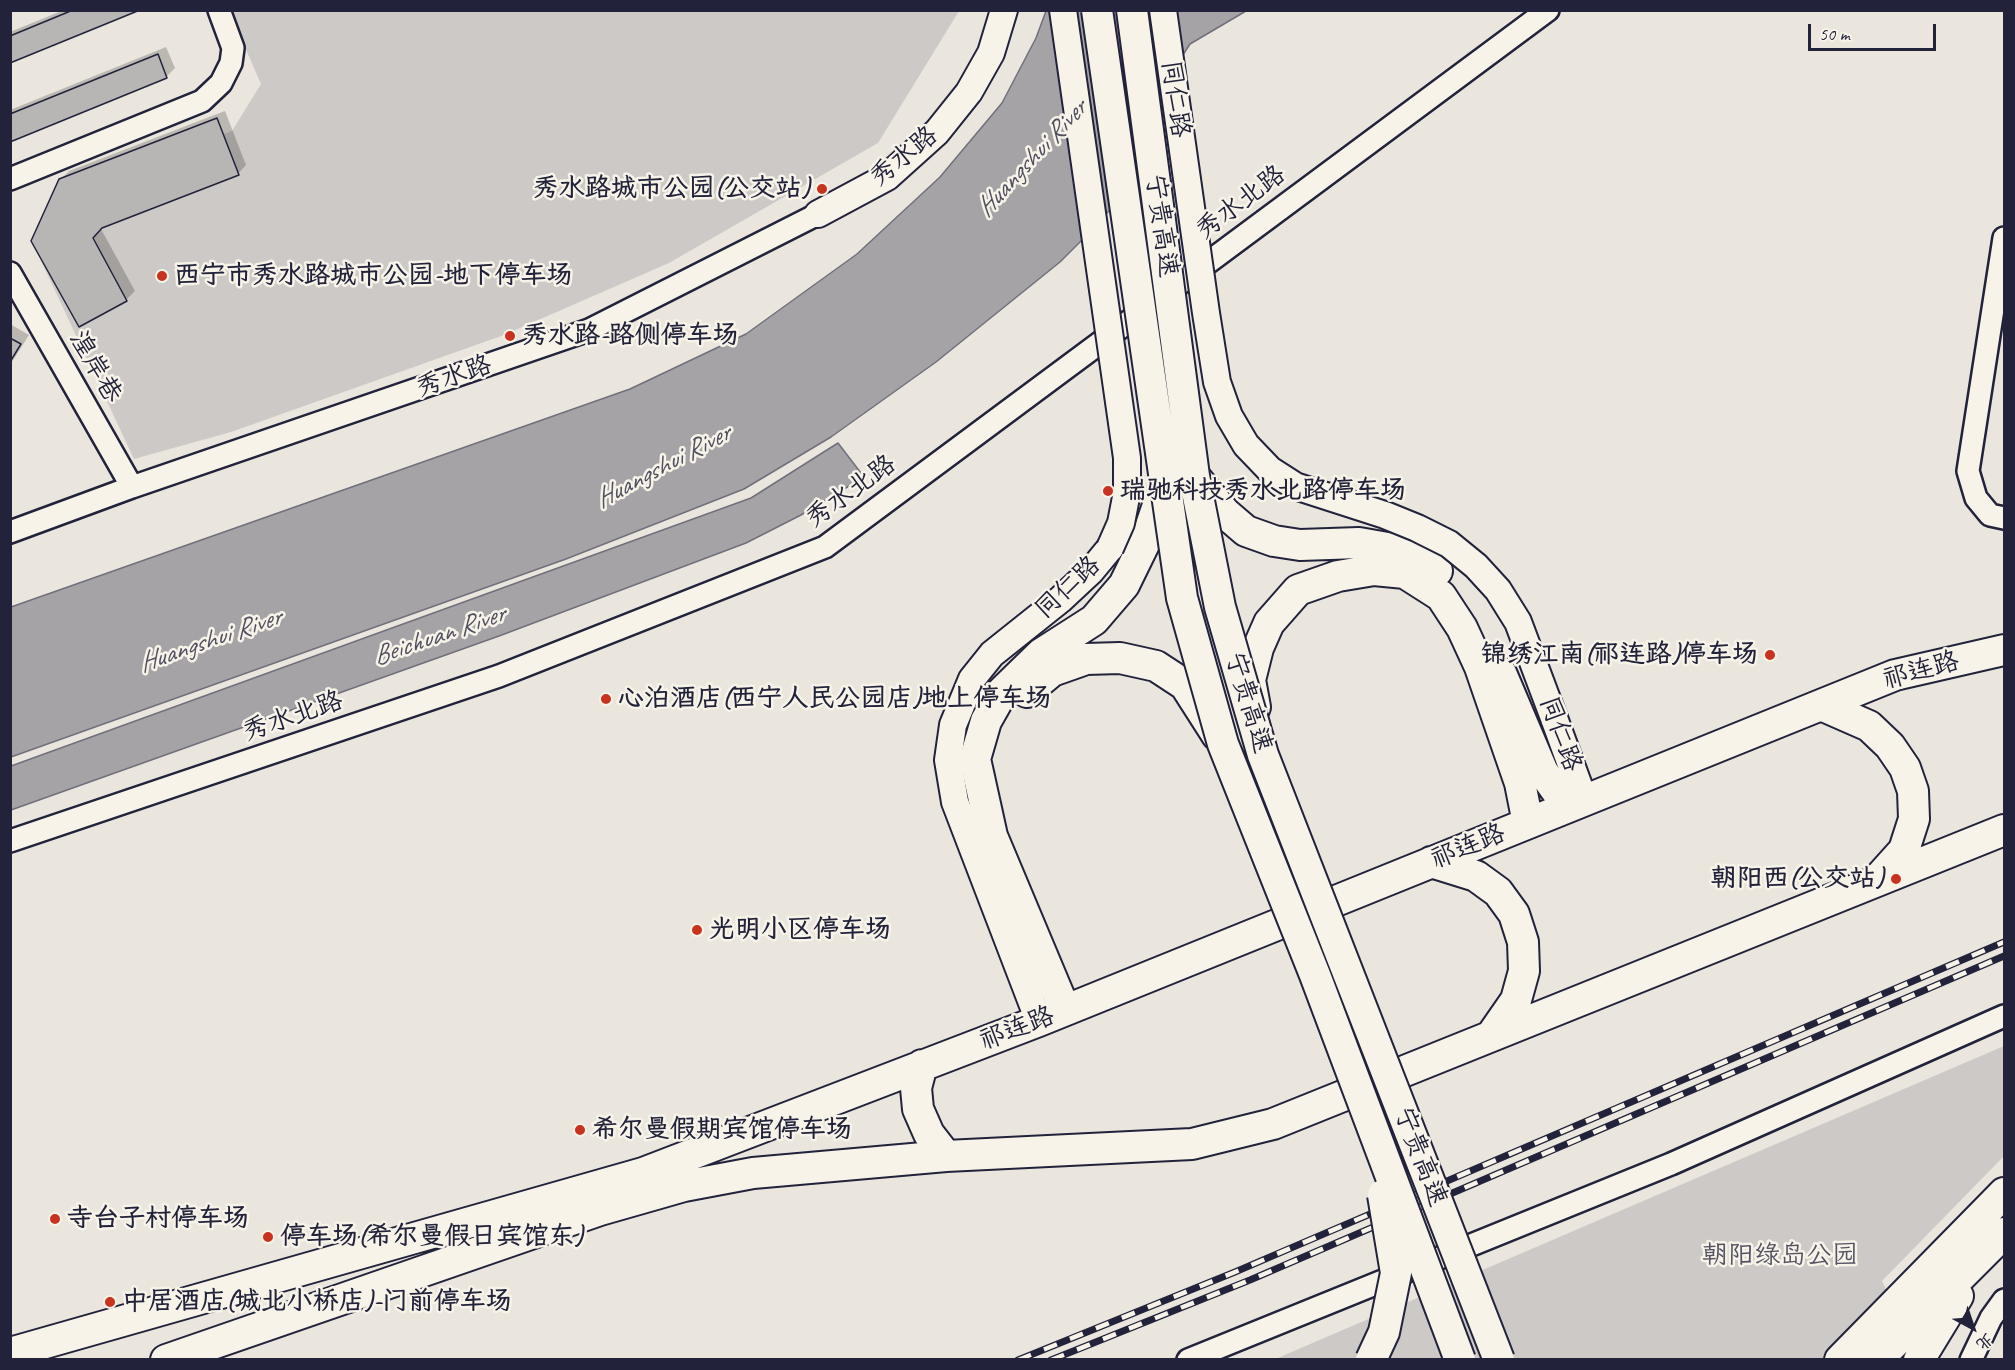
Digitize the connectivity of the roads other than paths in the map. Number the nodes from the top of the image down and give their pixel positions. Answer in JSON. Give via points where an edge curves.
{"nodes":[{"id":1,"x":219,"y":10,"type":"edge"},
{"id":2,"x":1004,"y":10,"type":"edge"},
{"id":3,"x":1063,"y":10,"type":"edge"},
{"id":4,"x":1097,"y":10,"type":"edge"},
{"id":5,"x":1132,"y":10,"type":"edge"},
{"id":6,"x":1163,"y":10,"type":"edge"},
{"id":7,"x":1548,"y":10,"type":"edge"},
{"id":8,"x":10,"y":179,"type":"edge"},
{"id":9,"x":818,"y":214,"type":"joint"},
{"id":10,"x":2004,"y":238,"type":"edge"},
{"id":11,"x":10,"y":273,"type":"edge"},
{"id":12,"x":2002,"y":273,"type":"edge"},
{"id":13,"x":1194,"y":476,"type":"junction"},
{"id":14,"x":1165,"y":485,"type":"junction"},
{"id":15,"x":132,"y":487,"type":"junction"},
{"id":16,"x":2004,"y":518,"type":"edge"},
{"id":17,"x":10,"y":532,"type":"edge"},
{"id":18,"x":2004,"y":650,"type":"edge"},
{"id":19,"x":1047,"y":662,"type":"junction"},
{"id":20,"x":1821,"y":705,"type":"junction"},
{"id":21,"x":1223,"y":744,"type":"junction"},
{"id":22,"x":1263,"y":754,"type":"junction"},
{"id":23,"x":1576,"y":804,"type":"junction"},
{"id":24,"x":1528,"y":823,"type":"junction"},
{"id":25,"x":2004,"y":830,"type":"edge"},
{"id":26,"x":10,"y":841,"type":"edge"},
{"id":27,"x":1431,"y":862,"type":"junction"},
{"id":28,"x":1875,"y":882,"type":"junction"},
{"id":29,"x":1315,"y":975,"type":"junction"},
{"id":30,"x":1062,"y":1012,"type":"junction"},
{"id":31,"x":2004,"y":1016,"type":"edge"},
{"id":32,"x":1491,"y":1036,"type":"junction"},
{"id":33,"x":922,"y":1065,"type":"junction"},
{"id":34,"x":946,"y":1156,"type":"junction"},
{"id":35,"x":2004,"y":1193,"type":"edge"},
{"id":36,"x":1998,"y":1239,"type":"edge"},
{"id":37,"x":2004,"y":1300,"type":"edge"},
{"id":38,"x":10,"y":1353,"type":"edge"},
{"id":39,"x":166,"y":1359,"type":"edge"},
{"id":40,"x":1188,"y":1359,"type":"edge"},
{"id":41,"x":1371,"y":1359,"type":"edge"},
{"id":42,"x":1460,"y":1359,"type":"edge"},
{"id":43,"x":1499,"y":1359,"type":"edge"},
{"id":44,"x":1839,"y":1359,"type":"edge"},
{"id":45,"x":1877,"y":1359,"type":"edge"},
{"id":46,"x":1919,"y":1359,"type":"edge"},
{"id":47,"x":1971,"y":1359,"type":"edge"}],
"edges":[{"from":1,"to":8,"type":"street","via":[[233,48],[231,63],[221,83],[202,100]]},
{"from":2,"to":9,"type":"main road","name":"秀水路","via":[[992,53],[969,92],[938,132],[887,177]]},
{"from":3,"to":30,"type":"main road","name":"同仁路","bridge":true,"via":[[1127,458],[1127,492],[1121,523],[1110,548],[1091,572],[992,654],[972,679],[953,725],[948,760],[955,802]]},
{"from":4,"to":14,"type":"highway","name":"宁贵高速","bridge":true},
{"from":5,"to":13,"type":"highway","name":"宁贵高速","bridge":true},
{"from":6,"to":23,"type":"main road","name":"同仁路","bridge":true,"via":[[1217,382],[1229,416],[1246,445],[1270,470],[1295,486],[1385,515],[1449,544],[1498,590],[1518,622],[1554,718]]},
{"from":7,"to":26,"type":"street","name":"秀水北路","via":[[825,547],[499,676]]},
{"from":9,"to":15,"type":"street","name":"秀水路","via":[[589,330]]},
{"from":10,"to":12,"type":"street"},
{"from":11,"to":15,"type":"street","name":"湟岸巷"},
{"from":12,"to":16,"type":"street","via":[[1968,471],[1976,498],[1990,515]]},
{"from":13,"to":22,"type":"highway","name":"宁贵高速","bridge":true,"via":[[1220,608]]},
{"from":13,"to":23,"type":"highway","via":[[1246,531],[1274,542],[1359,543],[1393,549],[1423,561],[1449,579],[1470,604],[1483,628],[1543,772]]},
{"from":14,"to":19,"type":"highway","via":[[1146,540],[1124,585],[1094,620]]},
{"from":14,"to":21,"type":"highway","name":"宁贵高速","bridge":true,"via":[[1182,598]]},
{"from":15,"to":17,"type":"street","name":"秀水路"},
{"from":18,"to":20,"type":"highway","name":"祁连路","via":[[1895,675]]},
{"from":19,"to":21,"type":"highway","bridge":true,"via":[[1120,658],[1156,666],[1185,685]]},
{"from":19,"to":30,"type":"highway","via":[[1001,728],[993,786]]},
{"from":20,"to":23,"type":"highway","name":"祁连路"},
{"from":20,"to":28,"type":"highway","via":[[1869,726],[1890,746],[1914,791],[1914,819],[1904,850]]},
{"from":21,"to":29,"type":"highway","name":"宁贵高速","bridge":true},
{"from":22,"to":24,"type":"highway","bridge":true,"via":[[1250,680],[1269,623],[1298,590],[1338,576],[1374,570],[1405,573],[1441,596],[1462,628],[1480,667],[1520,783]]},
{"from":22,"to":43,"type":"highway","name":"宁贵高速","bridge":true},
{"from":23,"to":24,"type":"highway","name":"祁连路"},
{"from":24,"to":27,"type":"highway","name":"祁连路"},
{"from":25,"to":28,"type":"highway"},
{"from":27,"to":30,"type":"highway","name":"祁连路"},
{"from":27,"to":32,"type":"highway","via":[[1476,876],[1498,892],[1514,914],[1523,942],[1524,971],[1516,1000]]},
{"from":28,"to":32,"type":"highway"},
{"from":29,"to":41,"type":"highway","bridge":true,"via":[[1385,1200],[1396,1273],[1384,1332]]},
{"from":29,"to":42,"type":"highway","name":"宁贵高速","bridge":true},
{"from":30,"to":33,"type":"highway","name":"祁连路"},
{"from":31,"to":40,"type":"street","via":[[1671,1164]]},
{"from":32,"to":34,"type":"highway","via":[[1273,1124],[1192,1144]]},
{"from":33,"to":34,"type":"highway","via":[[916,1088],[918,1109],[929,1134]]},
{"from":33,"to":38,"type":"highway","name":"祁连路","via":[[643,1173]]},
{"from":34,"to":39,"type":"highway","via":[[753,1173],[684,1186],[600,1210]]},
{"from":35,"to":44,"type":"highway"},
{"from":36,"to":45,"type":"highway"},
{"from":36,"to":46,"type":"highway"},
{"from":37,"to":47,"type":"street"}]}
